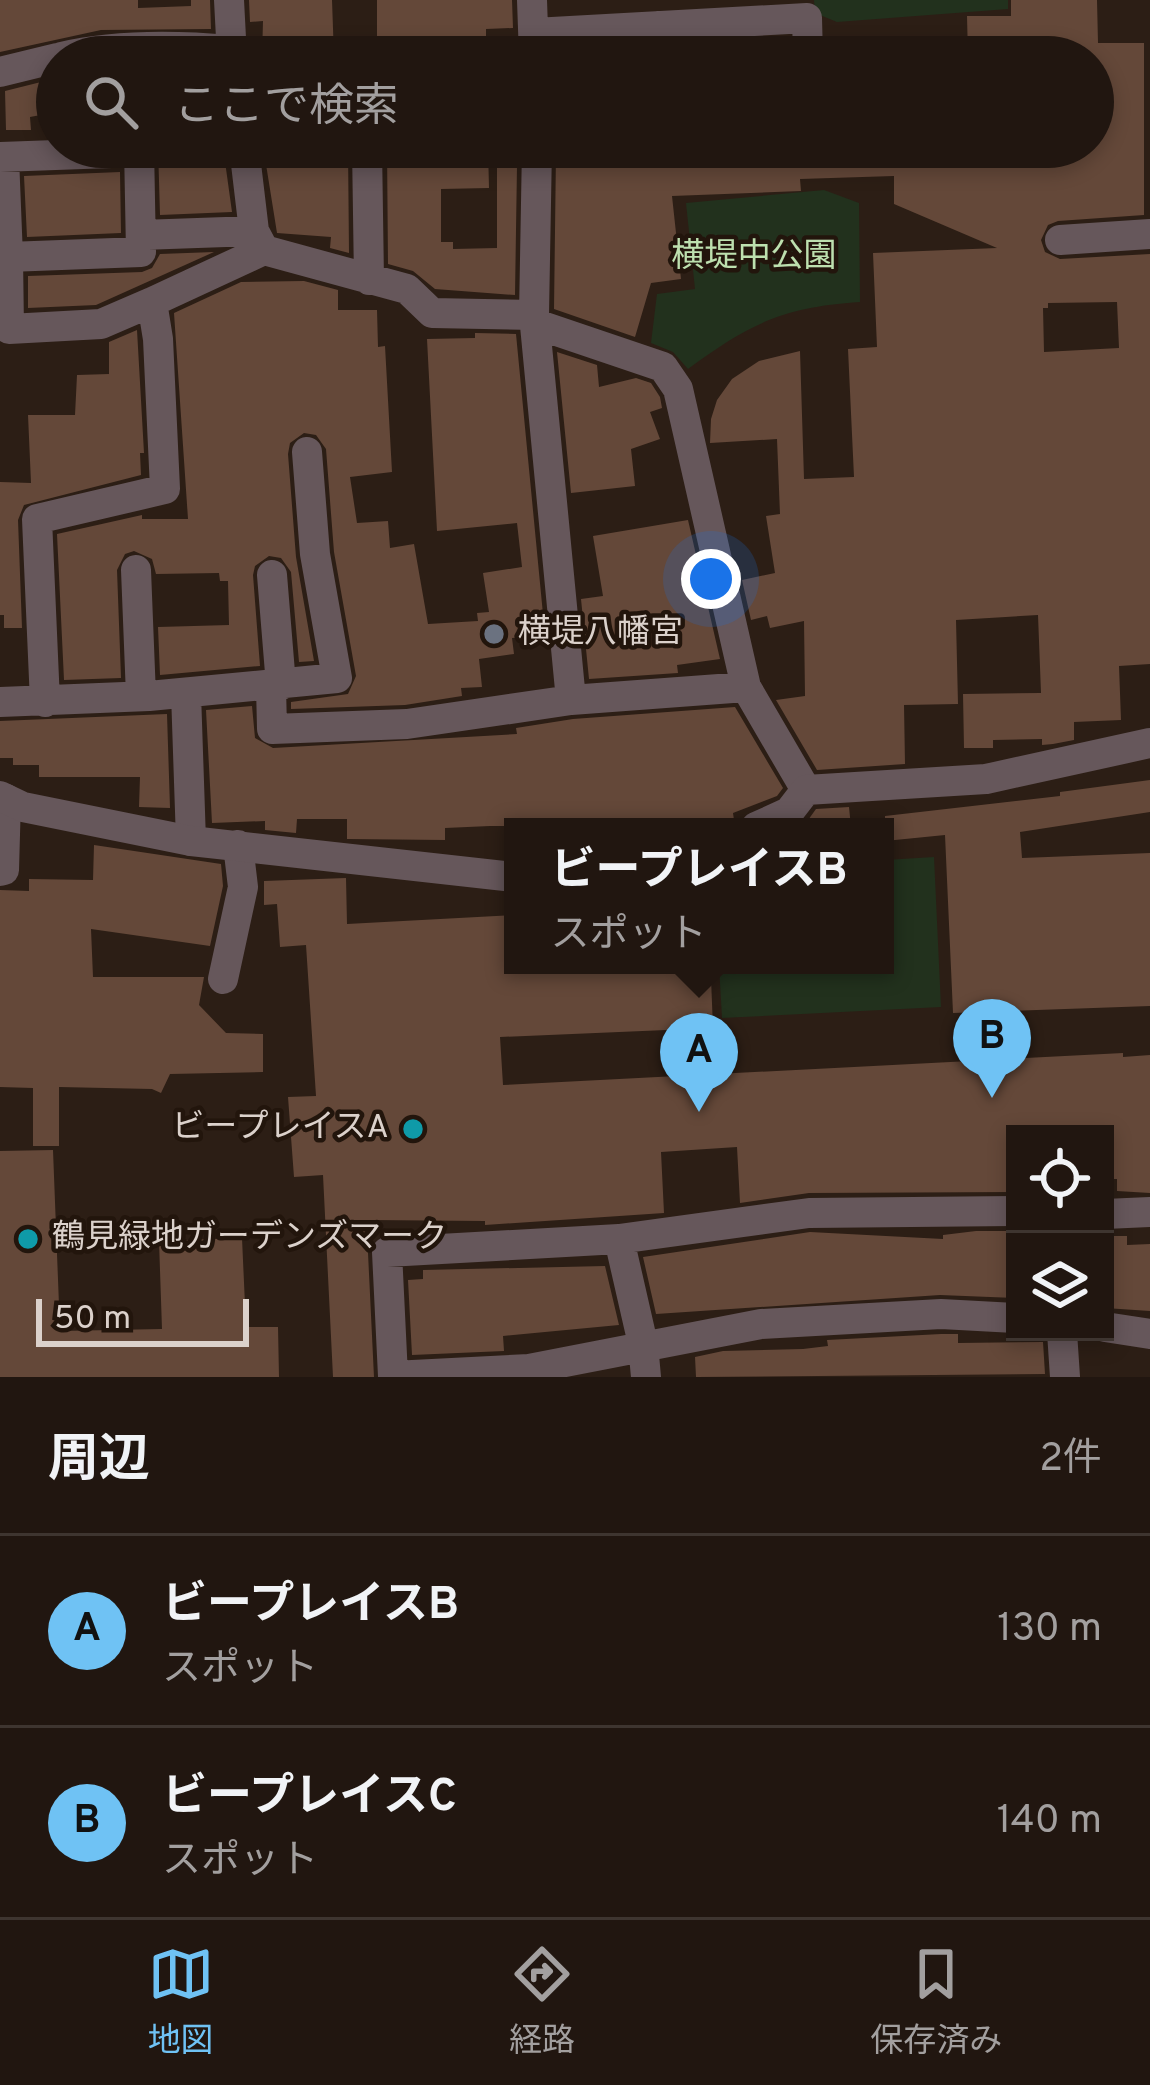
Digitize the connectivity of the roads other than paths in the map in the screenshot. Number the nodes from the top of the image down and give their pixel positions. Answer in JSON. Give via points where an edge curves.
{"nodes":[{"id":1,"x":229,"y":0,"type":"edge"},
{"id":2,"x":532,"y":0,"type":"edge"},
{"id":3,"x":230,"y":36,"type":"edge"},
{"id":4,"x":534,"y":36,"type":"edge"},
{"id":5,"x":697,"y":36,"type":"edge"},
{"id":6,"x":807,"y":36,"type":"edge"},
{"id":7,"x":36,"y":63,"type":"edge"},
{"id":8,"x":0,"y":72,"type":"edge"},
{"id":9,"x":36,"y":155,"type":"edge"},
{"id":10,"x":2,"y":157,"type":"edge"},
{"id":11,"x":139,"y":168,"type":"edge"},
{"id":12,"x":247,"y":168,"type":"edge"},
{"id":13,"x":367,"y":168,"type":"edge"},
{"id":14,"x":537,"y":168,"type":"edge"},
{"id":15,"x":1150,"y":234,"type":"edge"},
{"id":16,"x":140,"y":236,"type":"junction"},
{"id":17,"x":1060,"y":240,"type":"dead end"},
{"id":18,"x":259,"y":241,"type":"junction"},
{"id":19,"x":8,"y":257,"type":"junction"},
{"id":20,"x":369,"y":280,"type":"junction"},
{"id":21,"x":152,"y":302,"type":"junction"},
{"id":22,"x":535,"y":320,"type":"junction"},
{"id":23,"x":307,"y":452,"type":"dead end"},
{"id":24,"x":136,"y":570,"type":"dead end"},
{"id":25,"x":272,"y":575,"type":"dead end"},
{"id":26,"x":276,"y":685,"type":"junction"},
{"id":27,"x":746,"y":686,"type":"junction"},
{"id":28,"x":187,"y":693,"type":"junction"},
{"id":29,"x":141,"y":696,"type":"junction"},
{"id":30,"x":571,"y":700,"type":"junction"},
{"id":31,"x":0,"y":702,"type":"edge"},
{"id":32,"x":45,"y":702,"type":"junction"},
{"id":33,"x":1150,"y":742,"type":"edge"},
{"id":34,"x":806,"y":790,"type":"junction"},
{"id":35,"x":3,"y":798,"type":"edge"},
{"id":36,"x":775,"y":818,"type":"edge"},
{"id":37,"x":191,"y":841,"type":"junction"},
{"id":38,"x":238,"y":845,"type":"junction"},
{"id":39,"x":0,"y":871,"type":"edge"},
{"id":40,"x":504,"y":876,"type":"edge"},
{"id":41,"x":223,"y":979,"type":"dead end"},
{"id":42,"x":1006,"y":1211,"type":"edge"},
{"id":43,"x":1150,"y":1212,"type":"edge"},
{"id":44,"x":1114,"y":1214,"type":"edge"},
{"id":45,"x":619,"y":1238,"type":"junction"},
{"id":46,"x":1006,"y":1318,"type":"edge"},
{"id":47,"x":1114,"y":1328,"type":"edge"},
{"id":48,"x":1150,"y":1334,"type":"edge"},
{"id":49,"x":1063,"y":1341,"type":"edge"},
{"id":50,"x":643,"y":1344,"type":"junction"},
{"id":51,"x":646,"y":1377,"type":"edge"},
{"id":52,"x":1065,"y":1377,"type":"edge"}],
"edges":[{"from":1,"to":3,"type":"street"},
{"from":2,"to":4,"type":"street"},
{"from":5,"to":6,"type":"street","via":[[807,18]]},
{"from":7,"to":8,"type":"street"},
{"from":9,"to":10,"type":"street"},
{"from":10,"to":19,"type":"street"},
{"from":11,"to":16,"type":"street"},
{"from":12,"to":18,"type":"street"},
{"from":13,"to":20,"type":"street"},
{"from":14,"to":22,"type":"street"},
{"from":15,"to":17,"type":"street"},
{"from":16,"to":18,"type":"street"},
{"from":16,"to":19,"type":"street","via":[[140,252]]},
{"from":18,"to":20,"type":"street"},
{"from":18,"to":21,"type":"street"},
{"from":19,"to":21,"type":"street","via":[[9,329],[101,324]]},
{"from":20,"to":22,"type":"street","via":[[407,289],[432,313]]},
{"from":21,"to":32,"type":"street","via":[[165,489],[37,519]]},
{"from":22,"to":27,"type":"street","via":[[664,367],[678,389]]},
{"from":22,"to":30,"type":"street"},
{"from":23,"to":26,"type":"street","via":[[337,678]]},
{"from":24,"to":29,"type":"street"},
{"from":25,"to":26,"type":"street"},
{"from":26,"to":28,"type":"street"},
{"from":26,"to":30,"type":"street","via":[[272,728],[407,724]]},
{"from":27,"to":30,"type":"street"},
{"from":27,"to":34,"type":"street"},
{"from":28,"to":29,"type":"street"},
{"from":28,"to":37,"type":"street"},
{"from":29,"to":32,"type":"street"},
{"from":31,"to":32,"type":"street"},
{"from":33,"to":34,"type":"street","via":[[986,779]]},
{"from":34,"to":36,"type":"street"},
{"from":35,"to":37,"type":"street"},
{"from":35,"to":39,"type":"street"},
{"from":37,"to":38,"type":"street"},
{"from":38,"to":40,"type":"street"},
{"from":38,"to":41,"type":"street","via":[[243,886]]},
{"from":42,"to":45,"type":"street","via":[[809,1213]]},
{"from":43,"to":44,"type":"street"},
{"from":45,"to":50,"type":"street"},
{"from":45,"to":50,"type":"street","via":[[387,1252],[393,1376],[530,1369]]},
{"from":46,"to":50,"type":"street","via":[[830,1318]]},
{"from":47,"to":48,"type":"street"},
{"from":49,"to":52,"type":"street"},
{"from":50,"to":51,"type":"street"}]}
